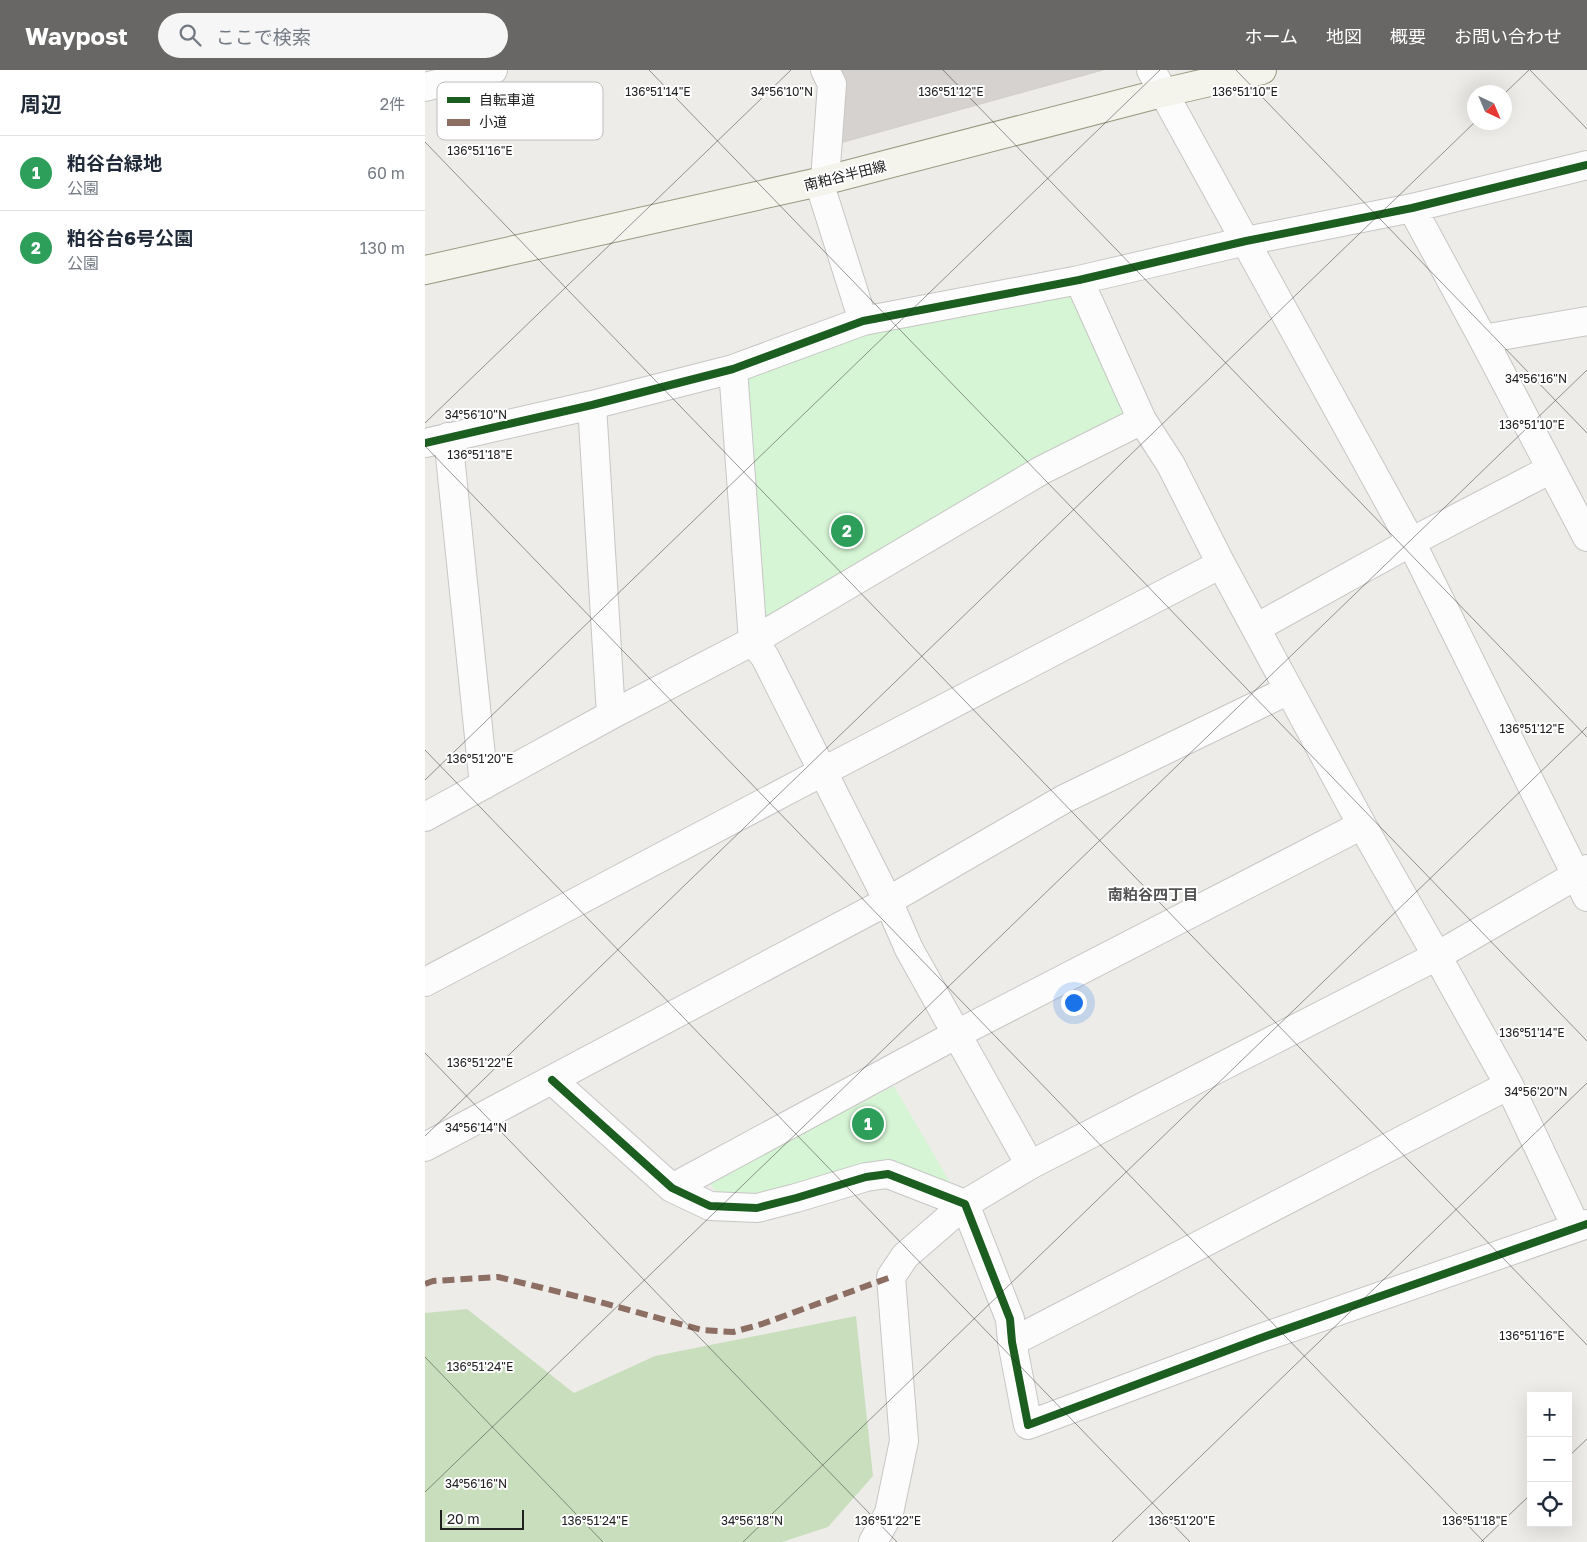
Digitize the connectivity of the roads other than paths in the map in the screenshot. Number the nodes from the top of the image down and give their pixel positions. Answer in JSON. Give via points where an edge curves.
{"nodes":[{"id":1,"x":825,"y":70,"type":"edge"},
{"id":2,"x":1262,"y":70,"type":"edge"},
{"id":3,"x":487,"y":71,"type":"edge"},
{"id":4,"x":1157,"y":81,"type":"edge"},
{"id":5,"x":444,"y":82,"type":"edge"},
{"id":6,"x":1587,"y":165,"type":"edge"},
{"id":7,"x":822,"y":181,"type":"junction"},
{"id":8,"x":1412,"y":208,"type":"junction"},
{"id":9,"x":1246,"y":241,"type":"junction"},
{"id":10,"x":425,"y":270,"type":"edge"},
{"id":11,"x":1079,"y":280,"type":"junction"},
{"id":12,"x":863,"y":321,"type":"junction"},
{"id":13,"x":1587,"y":321,"type":"edge"},
{"id":14,"x":1483,"y":339,"type":"junction"},
{"id":15,"x":733,"y":369,"type":"junction"},
{"id":16,"x":592,"y":405,"type":"junction"},
{"id":17,"x":1142,"y":420,"type":"junction"},
{"id":18,"x":437,"y":440,"type":"edge"},
{"id":19,"x":1551,"y":469,"type":"junction"},
{"id":20,"x":1587,"y":537,"type":"edge"},
{"id":21,"x":1411,"y":542,"type":"junction"},
{"id":22,"x":1221,"y":564,"type":"junction"},
{"id":23,"x":1256,"y":628,"type":"junction"},
{"id":24,"x":753,"y":641,"type":"junction"},
{"id":25,"x":1289,"y":690,"type":"junction"},
{"id":26,"x":611,"y":715,"type":"junction"},
{"id":27,"x":822,"y":772,"type":"junction"},
{"id":28,"x":484,"y":785,"type":"junction"},
{"id":29,"x":425,"y":818,"type":"edge"},
{"id":30,"x":1361,"y":825,"type":"junction"},
{"id":31,"x":1583,"y":880,"type":"edge"},
{"id":32,"x":888,"y":901,"type":"junction"},
{"id":33,"x":1437,"y":956,"type":"junction"},
{"id":34,"x":425,"y":982,"type":"edge"},
{"id":35,"x":957,"y":1034,"type":"junction"},
{"id":36,"x":552,"y":1080,"type":"junction"},
{"id":37,"x":1509,"y":1085,"type":"junction"},
{"id":38,"x":425,"y":1147,"type":"edge"},
{"id":39,"x":1030,"y":1165,"type":"junction"},
{"id":40,"x":672,"y":1188,"type":"junction"},
{"id":41,"x":965,"y":1204,"type":"junction"},
{"id":42,"x":1582,"y":1225,"type":"edge"},
{"id":43,"x":1012,"y":1342,"type":"junction"},
{"id":44,"x":873,"y":1542,"type":"edge"}],
"edges":[{"from":1,"to":7,"type":"street","via":[[832,84]]},
{"from":2,"to":4,"type":"main road","name":"南粕谷半田線"},
{"from":3,"to":5,"type":"street"},
{"from":4,"to":7,"type":"main road","name":"南粕谷半田線"},
{"from":4,"to":9,"type":"street"},
{"from":6,"to":8,"type":"street"},
{"from":7,"to":10,"type":"main road","name":"南粕谷半田線"},
{"from":7,"to":12,"type":"street"},
{"from":8,"to":9,"type":"street"},
{"from":8,"to":14,"type":"street"},
{"from":9,"to":11,"type":"street"},
{"from":9,"to":21,"type":"street"},
{"from":11,"to":12,"type":"street"},
{"from":11,"to":17,"type":"street"},
{"from":12,"to":15,"type":"street"},
{"from":13,"to":14,"type":"street"},
{"from":14,"to":19,"type":"street"},
{"from":15,"to":16,"type":"street"},
{"from":15,"to":24,"type":"street"},
{"from":16,"to":18,"type":"street"},
{"from":16,"to":26,"type":"street"},
{"from":17,"to":22,"type":"street","via":[[1171,464]]},
{"from":17,"to":24,"type":"street","via":[[1042,470]]},
{"from":18,"to":28,"type":"street"},
{"from":19,"to":20,"type":"street"},
{"from":19,"to":21,"type":"street"},
{"from":21,"to":23,"type":"street"},
{"from":21,"to":31,"type":"street"},
{"from":22,"to":23,"type":"street"},
{"from":22,"to":27,"type":"street"},
{"from":23,"to":25,"type":"street"},
{"from":24,"to":26,"type":"street"},
{"from":24,"to":27,"type":"street","via":[[765,657]]},
{"from":25,"to":30,"type":"street"},
{"from":25,"to":32,"type":"street","via":[[1064,799]]},
{"from":26,"to":28,"type":"street"},
{"from":27,"to":32,"type":"street"},
{"from":27,"to":34,"type":"street"},
{"from":28,"to":29,"type":"street"},
{"from":30,"to":33,"type":"street"},
{"from":30,"to":35,"type":"street"},
{"from":31,"to":33,"type":"street"},
{"from":32,"to":35,"type":"street","via":[[909,949]]},
{"from":32,"to":36,"type":"street"},
{"from":33,"to":37,"type":"street"},
{"from":33,"to":39,"type":"street"},
{"from":35,"to":39,"type":"street"},
{"from":35,"to":40,"type":"street"},
{"from":36,"to":38,"type":"street"},
{"from":36,"to":40,"type":"street"},
{"from":37,"to":42,"type":"street"},
{"from":37,"to":43,"type":"street"},
{"from":39,"to":41,"type":"street"},
{"from":40,"to":41,"type":"street","via":[[710,1206],[757,1208],[866,1176],[888,1174]]},
{"from":41,"to":43,"type":"street","via":[[1010,1319]]},
{"from":41,"to":44,"type":"street","via":[[905,1256],[891,1277],[904,1441],[889,1513]]},
{"from":42,"to":43,"type":"street","via":[[1258,1339],[1028,1425]]}]}
